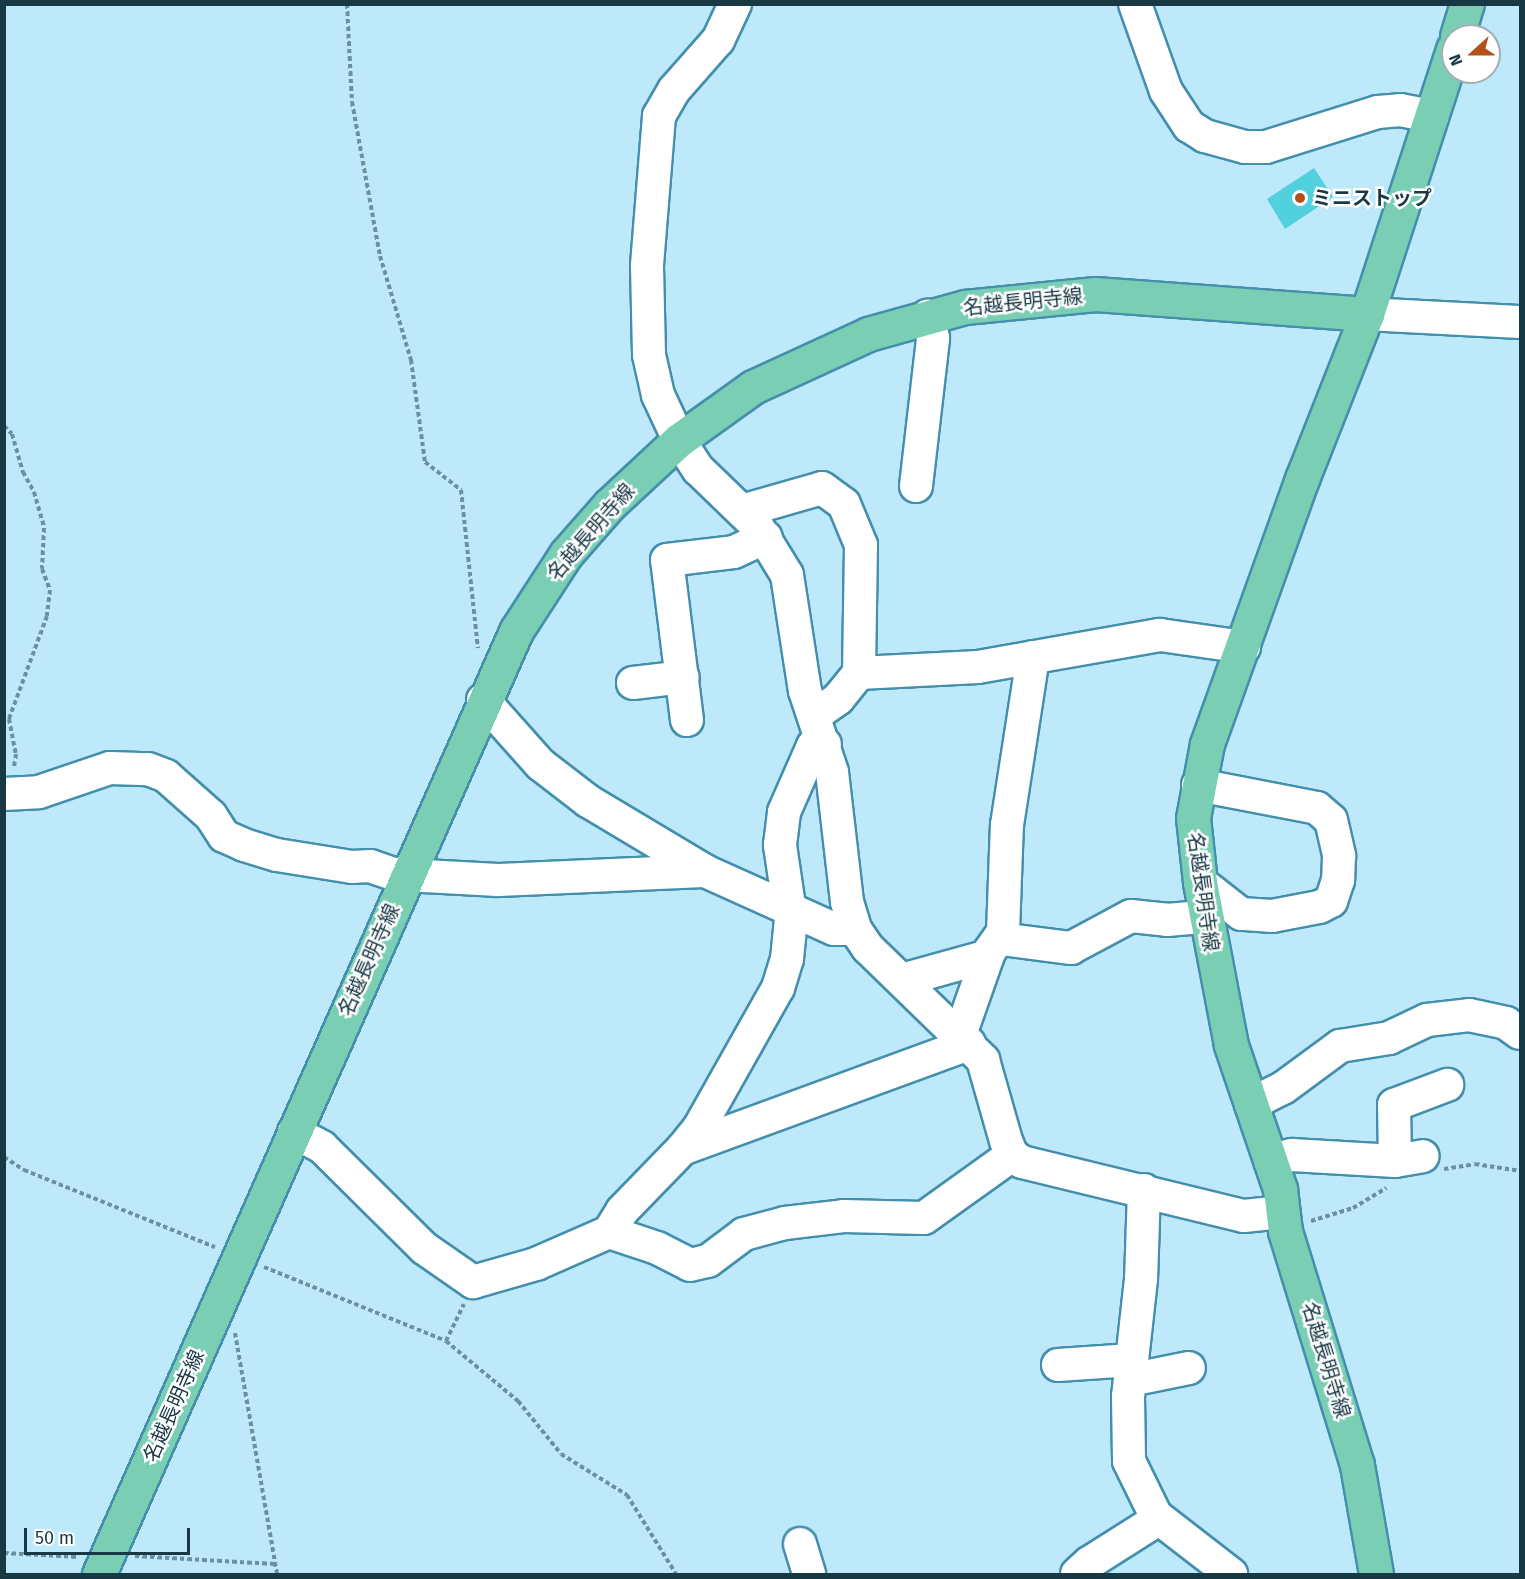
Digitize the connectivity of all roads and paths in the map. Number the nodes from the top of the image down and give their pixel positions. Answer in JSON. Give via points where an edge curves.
{"nodes":[{"id":1,"x":347,"y":4,"type":"edge"},
{"id":2,"x":735,"y":4,"type":"edge"},
{"id":3,"x":1135,"y":4,"type":"edge"},
{"id":4,"x":1467,"y":4,"type":"edge"},
{"id":5,"x":1461,"y":24,"type":"edge"},
{"id":6,"x":1442,"y":84,"type":"edge"},
{"id":7,"x":1432,"y":116,"type":"junction"},
{"id":8,"x":1367,"y":314,"type":"junction"},
{"id":9,"x":928,"y":316,"type":"junction"},
{"id":10,"x":1521,"y":322,"type":"edge"},
{"id":11,"x":4,"y":426,"type":"edge"},
{"id":12,"x":679,"y":440,"type":"junction"},
{"id":13,"x":916,"y":486,"type":"dead end"},
{"id":14,"x":742,"y":511,"type":"junction"},
{"id":15,"x":765,"y":537,"type":"junction"},
{"id":16,"x":1244,"y":647,"type":"junction"},
{"id":17,"x":479,"y":654,"type":"dead end"},
{"id":18,"x":1033,"y":657,"type":"junction"},
{"id":19,"x":859,"y":673,"type":"junction"},
{"id":20,"x":683,"y":677,"type":"junction"},
{"id":21,"x":633,"y":683,"type":"dead end"},
{"id":22,"x":483,"y":700,"type":"junction"},
{"id":23,"x":687,"y":720,"type":"dead end"},
{"id":24,"x":819,"y":730,"type":"junction"},
{"id":25,"x":1198,"y":785,"type":"junction"},
{"id":26,"x":6,"y":794,"type":"edge"},
{"id":27,"x":705,"y":871,"type":"junction"},
{"id":28,"x":406,"y":874,"type":"junction"},
{"id":29,"x":1200,"y":882,"type":"junction"},
{"id":30,"x":790,"y":911,"type":"junction"},
{"id":31,"x":1206,"y":917,"type":"junction"},
{"id":32,"x":855,"y":929,"type":"junction"},
{"id":33,"x":995,"y":947,"type":"junction"},
{"id":34,"x":902,"y":980,"type":"junction"},
{"id":35,"x":1521,"y":1033,"type":"edge"},
{"id":36,"x":965,"y":1040,"type":"junction"},
{"id":37,"x":1447,"y":1085,"type":"dead end"},
{"id":38,"x":1251,"y":1104,"type":"junction"},
{"id":39,"x":294,"y":1132,"type":"junction"},
{"id":40,"x":682,"y":1149,"type":"junction"},
{"id":41,"x":1012,"y":1155,"type":"junction"},
{"id":42,"x":4,"y":1157,"type":"edge"},
{"id":43,"x":1270,"y":1160,"type":"junction"},
{"id":44,"x":1412,"y":1168,"type":"junction"},
{"id":45,"x":1521,"y":1171,"type":"edge"},
{"id":46,"x":1144,"y":1190,"type":"junction"},
{"id":47,"x":1283,"y":1221,"type":"junction"},
{"id":48,"x":609,"y":1232,"type":"junction"},
{"id":49,"x":240,"y":1257,"type":"junction"},
{"id":50,"x":472,"y":1282,"type":"junction"},
{"id":51,"x":218,"y":1307,"type":"junction"},
{"id":52,"x":446,"y":1341,"type":"junction"},
{"id":53,"x":1058,"y":1365,"type":"dead end"},
{"id":54,"x":1189,"y":1368,"type":"dead end"},
{"id":55,"x":1131,"y":1370,"type":"junction"},
{"id":56,"x":1156,"y":1516,"type":"junction"},
{"id":57,"x":800,"y":1544,"type":"dead end"},
{"id":58,"x":4,"y":1553,"type":"edge"},
{"id":59,"x":105,"y":1562,"type":"edge"},
{"id":60,"x":275,"y":1564,"type":"junction"},
{"id":61,"x":277,"y":1575,"type":"edge"},
{"id":62,"x":676,"y":1575,"type":"edge"},
{"id":63,"x":809,"y":1575,"type":"edge"},
{"id":64,"x":1077,"y":1575,"type":"edge"},
{"id":65,"x":1231,"y":1575,"type":"edge"},
{"id":66,"x":1376,"y":1575,"type":"edge"}],
"edges":[{"from":1,"to":17,"type":"path","via":[[352,102],[380,256],[411,360],[425,462],[461,490]]},
{"from":2,"to":12,"type":"street","via":[[718,39],[663,103],[656,134],[647,274],[649,355],[658,395]]},
{"from":3,"to":7,"type":"street","via":[[1166,91],[1177,110],[1189,126],[1214,139],[1245,147],[1266,147],[1378,112],[1400,110]]},
{"from":4,"to":5,"type":"main road"},
{"from":6,"to":7,"type":"main road"},
{"from":7,"to":8,"type":"main road"},
{"from":8,"to":9,"type":"main road","name":"名越長明寺線","via":[[1095,294],[1004,301]]},
{"from":8,"to":10,"type":"street"},
{"from":8,"to":16,"type":"main road","name":"名越長明寺線","via":[[1302,479]]},
{"from":9,"to":12,"type":"main road","name":"名越長明寺線","via":[[857,339],[786,370],[753,387]]},
{"from":9,"to":13,"type":"street","via":[[933,338]]},
{"from":11,"to":26,"type":"path","via":[[12,434],[23,472],[34,492],[44,528],[42,569],[50,590],[47,616],[9,719],[16,754]]},
{"from":12,"to":14,"type":"street","via":[[699,469]]},
{"from":12,"to":22,"type":"main road","name":"名越長明寺線","via":[[609,505],[566,554],[516,631]]},
{"from":14,"to":15,"type":"street"},
{"from":14,"to":19,"type":"street","via":[[822,488],[844,504],[861,545]]},
{"from":15,"to":20,"type":"street","via":[[734,552],[667,560]]},
{"from":15,"to":24,"type":"street","via":[[787,576],[805,691]]},
{"from":16,"to":18,"type":"street","via":[[1160,635]]},
{"from":16,"to":25,"type":"main road","name":"名越長明寺線","via":[[1208,744]]},
{"from":18,"to":19,"type":"street","via":[[978,667]]},
{"from":18,"to":33,"type":"street","via":[[1007,825]]},
{"from":19,"to":24,"type":"street"},
{"from":20,"to":21,"type":"street"},
{"from":20,"to":23,"type":"street"},
{"from":22,"to":27,"type":"street","via":[[559,781]]},
{"from":22,"to":28,"type":"main road","name":"名越長明寺線"},
{"from":24,"to":30,"type":"street","via":[[784,812],[780,845]]},
{"from":24,"to":32,"type":"street","via":[[832,772],[847,902]]},
{"from":25,"to":29,"type":"main road","name":"名越長明寺線","via":[[1193,818]]},
{"from":25,"to":29,"type":"street","via":[[1317,808],[1331,820],[1339,856],[1338,880],[1331,901],[1272,916],[1241,914]]},
{"from":26,"to":28,"type":"street","via":[[39,792],[110,768],[148,769],[166,776],[211,816],[224,836],[244,845],[277,855]]},
{"from":27,"to":28,"type":"street","via":[[498,880]]},
{"from":27,"to":30,"type":"street"},
{"from":28,"to":39,"type":"main road","name":"名越長明寺線"},
{"from":29,"to":31,"type":"main road","name":"名越長明寺線"},
{"from":30,"to":32,"type":"street","via":[[834,929]]},
{"from":30,"to":40,"type":"street","via":[[787,959],[778,988],[705,1119]]},
{"from":31,"to":33,"type":"street","via":[[1167,920],[1131,916],[1071,948]]},
{"from":31,"to":38,"type":"main road","name":"名越長明寺線","via":[[1231,1045]]},
{"from":32,"to":34,"type":"street","via":[[868,948]]},
{"from":33,"to":34,"type":"street"},
{"from":33,"to":36,"type":"street"},
{"from":34,"to":36,"type":"street"},
{"from":35,"to":38,"type":"street","via":[[1506,1023],[1469,1015],[1426,1020],[1389,1038],[1340,1046],[1282,1088]]},
{"from":36,"to":40,"type":"street"},
{"from":36,"to":41,"type":"street","via":[[983,1060]]},
{"from":37,"to":44,"type":"street","via":[[1394,1105]]},
{"from":38,"to":43,"type":"main road","name":"名越長明寺線"},
{"from":39,"to":49,"type":"main road","name":"名越長明寺線"},
{"from":39,"to":50,"type":"street","via":[[322,1147],[424,1248]]},
{"from":40,"to":48,"type":"street","via":[[622,1211]]},
{"from":41,"to":46,"type":"street","via":[[1031,1165]]},
{"from":41,"to":48,"type":"street","via":[[924,1218],[844,1216],[785,1223],[744,1234],[708,1261],[690,1265],[657,1248]]},
{"from":42,"to":49,"type":"path","via":[[24,1170]]},
{"from":43,"to":44,"type":"street","via":[[1292,1155]]},
{"from":43,"to":47,"type":"main road","name":"名越長明寺線","via":[[1280,1189]]},
{"from":44,"to":45,"type":"path","via":[[1475,1164]]},
{"from":44,"to":47,"type":"path","via":[[1353,1208]]},
{"from":46,"to":47,"type":"street","via":[[1244,1216]]},
{"from":46,"to":55,"type":"street","via":[[1141,1280]]},
{"from":47,"to":66,"type":"main road","name":"名越長明寺線","via":[[1357,1465]]},
{"from":48,"to":50,"type":"street","via":[[536,1264]]},
{"from":49,"to":51,"type":"main road","name":"名越長明寺線"},
{"from":49,"to":52,"type":"path"},
{"from":50,"to":52,"type":"path"},
{"from":51,"to":59,"type":"main road","name":"名越長明寺線"},
{"from":51,"to":60,"type":"path","via":[[232,1324],[238,1346]]},
{"from":52,"to":62,"type":"path","via":[[518,1401],[561,1454],[627,1495]]},
{"from":53,"to":55,"type":"street"},
{"from":54,"to":55,"type":"street"},
{"from":55,"to":56,"type":"street","via":[[1129,1461]]},
{"from":56,"to":64,"type":"street","via":[[1149,1526],[1089,1563]]},
{"from":56,"to":65,"type":"street"},
{"from":57,"to":63,"type":"street"},
{"from":58,"to":59,"type":"path"},
{"from":59,"to":60,"type":"path","via":[[132,1556]]},
{"from":60,"to":61,"type":"path"}]}
